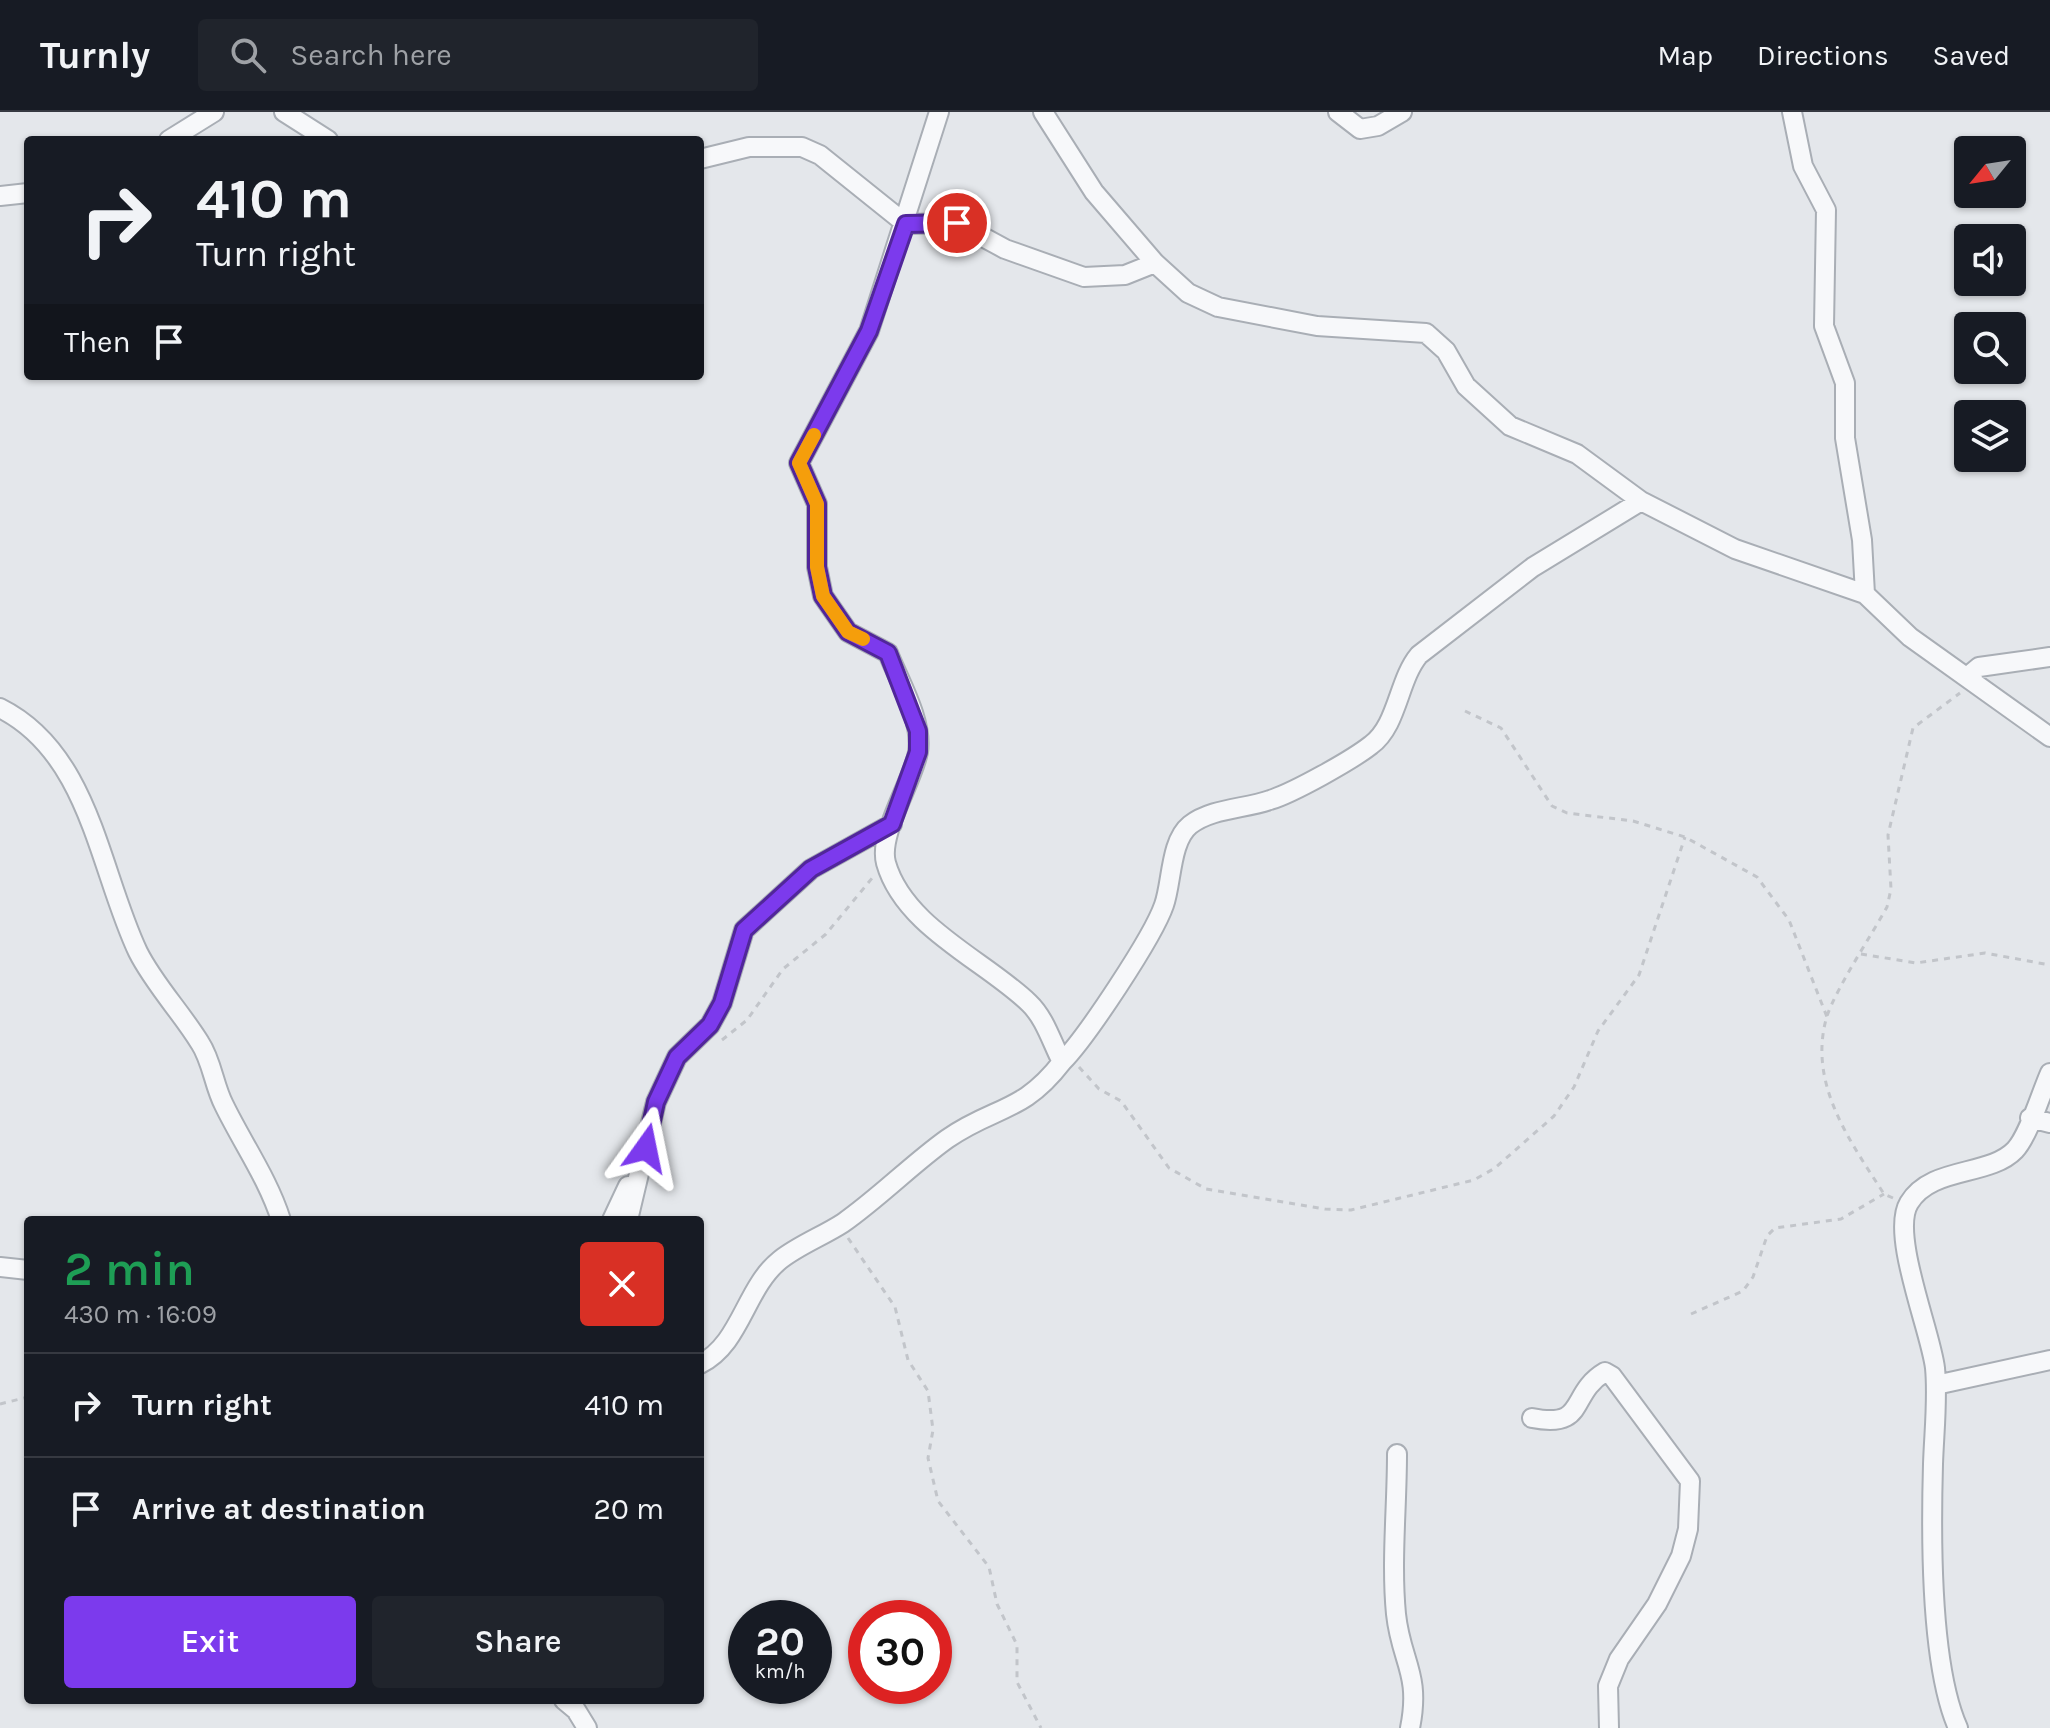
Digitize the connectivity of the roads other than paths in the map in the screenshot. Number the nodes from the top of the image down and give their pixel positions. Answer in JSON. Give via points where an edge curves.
{"nodes":[{"id":1,"x":214,"y":112,"type":"edge"},
{"id":2,"x":284,"y":112,"type":"edge"},
{"id":3,"x":939,"y":112,"type":"edge"},
{"id":4,"x":1043,"y":112,"type":"edge"},
{"id":5,"x":1338,"y":112,"type":"edge"},
{"id":6,"x":1402,"y":112,"type":"edge"},
{"id":7,"x":1792,"y":112,"type":"edge"},
{"id":8,"x":175,"y":136,"type":"edge"},
{"id":9,"x":322,"y":136,"type":"edge"},
{"id":10,"x":704,"y":158,"type":"edge"},
{"id":11,"x":24,"y":193,"type":"edge"},
{"id":12,"x":0,"y":196,"type":"edge"},
{"id":13,"x":906,"y":224,"type":"junction"},
{"id":14,"x":1155,"y":263,"type":"junction"},
{"id":15,"x":1641,"y":501,"type":"junction"},
{"id":16,"x":1865,"y":594,"type":"junction"},
{"id":17,"x":2050,"y":657,"type":"edge"},
{"id":18,"x":1967,"y":677,"type":"junction"},
{"id":19,"x":0,"y":708,"type":"edge"},
{"id":20,"x":2050,"y":737,"type":"edge"},
{"id":21,"x":892,"y":824,"type":"junction"},
{"id":22,"x":1066,"y":1058,"type":"junction"},
{"id":23,"x":2050,"y":1073,"type":"edge"},
{"id":24,"x":2030,"y":1118,"type":"junction"},
{"id":25,"x":2050,"y":1123,"type":"edge"},
{"id":26,"x":646,"y":1148,"type":"junction"},
{"id":27,"x":280,"y":1216,"type":"edge"},
{"id":28,"x":614,"y":1216,"type":"edge"},
{"id":29,"x":629,"y":1216,"type":"edge"},
{"id":30,"x":0,"y":1267,"type":"edge"},
{"id":31,"x":24,"y":1270,"type":"edge"},
{"id":32,"x":2050,"y":1360,"type":"edge"},
{"id":33,"x":704,"y":1362,"type":"edge"},
{"id":34,"x":1936,"y":1385,"type":"junction"},
{"id":35,"x":1532,"y":1418,"type":"dead end"},
{"id":36,"x":1397,"y":1454,"type":"dead end"},
{"id":37,"x":572,"y":1704,"type":"edge"},
{"id":38,"x":1954,"y":1727,"type":"edge"},
{"id":39,"x":587,"y":1728,"type":"edge"},
{"id":40,"x":1410,"y":1728,"type":"edge"},
{"id":41,"x":1609,"y":1728,"type":"edge"}],
"edges":[{"from":1,"to":8,"type":"street"},
{"from":2,"to":9,"type":"street"},
{"from":3,"to":13,"type":"street"},
{"from":4,"to":14,"type":"street","via":[[1094,192]]},
{"from":5,"to":6,"type":"street","via":[[1360,129]]},
{"from":7,"to":16,"type":"street","via":[[1803,166],[1826,210],[1824,326],[1845,383],[1845,438]]},
{"from":10,"to":13,"type":"street","via":[[749,147],[802,147],[820,155]]},
{"from":11,"to":12,"type":"street"},
{"from":13,"to":14,"type":"street","via":[[957,223],[1005,249],[1084,277],[1125,275]]},
{"from":13,"to":21,"type":"street","via":[[869,331],[799,463],[817,504],[817,567],[823,596],[848,632],[888,653],[918,731],[918,752]]},
{"from":14,"to":15,"type":"street","via":[[1188,293],[1218,307],[1317,326],[1426,333],[1446,351],[1466,386],[1510,426],[1577,454]]},
{"from":15,"to":16,"type":"street","via":[[1735,549]]},
{"from":15,"to":22,"type":"street","via":[[1533,567],[1419,655],[1373,744],[1272,800],[1215,813],[1188,826],[1179,840],[1164,906]]},
{"from":16,"to":18,"type":"street","via":[[1910,637]]},
{"from":17,"to":18,"type":"street","via":[[1979,667]]},
{"from":18,"to":20,"type":"street"},
{"from":19,"to":27,"type":"street","via":[[30,726],[77,794],[138,952],[203,1046],[222,1103]]},
{"from":21,"to":22,"type":"street","via":[[885,861],[900,891],[937,932],[1029,1003]]},
{"from":21,"to":26,"type":"street","via":[[811,869],[744,930],[722,1003],[710,1025],[677,1057],[656,1102]]},
{"from":22,"to":33,"type":"street","via":[[1022,1103],[948,1138],[840,1225],[782,1258],[751,1293],[733,1333]]},
{"from":23,"to":24,"type":"street"},
{"from":24,"to":25,"type":"street"},
{"from":24,"to":34,"type":"street","via":[[2016,1149],[1932,1182],[1907,1205],[1915,1295]]},
{"from":26,"to":28,"type":"street"},
{"from":26,"to":29,"type":"street"},
{"from":30,"to":31,"type":"street"},
{"from":32,"to":34,"type":"street"},
{"from":34,"to":38,"type":"street","via":[[1932,1494],[1938,1641]]},
{"from":35,"to":41,"type":"street","via":[[1565,1420],[1574,1414],[1589,1381],[1605,1372],[1690,1481],[1681,1556],[1657,1604],[1619,1659],[1608,1686]]},
{"from":36,"to":40,"type":"street","via":[[1396,1616],[1413,1678]]},
{"from":37,"to":39,"type":"street"}]}
